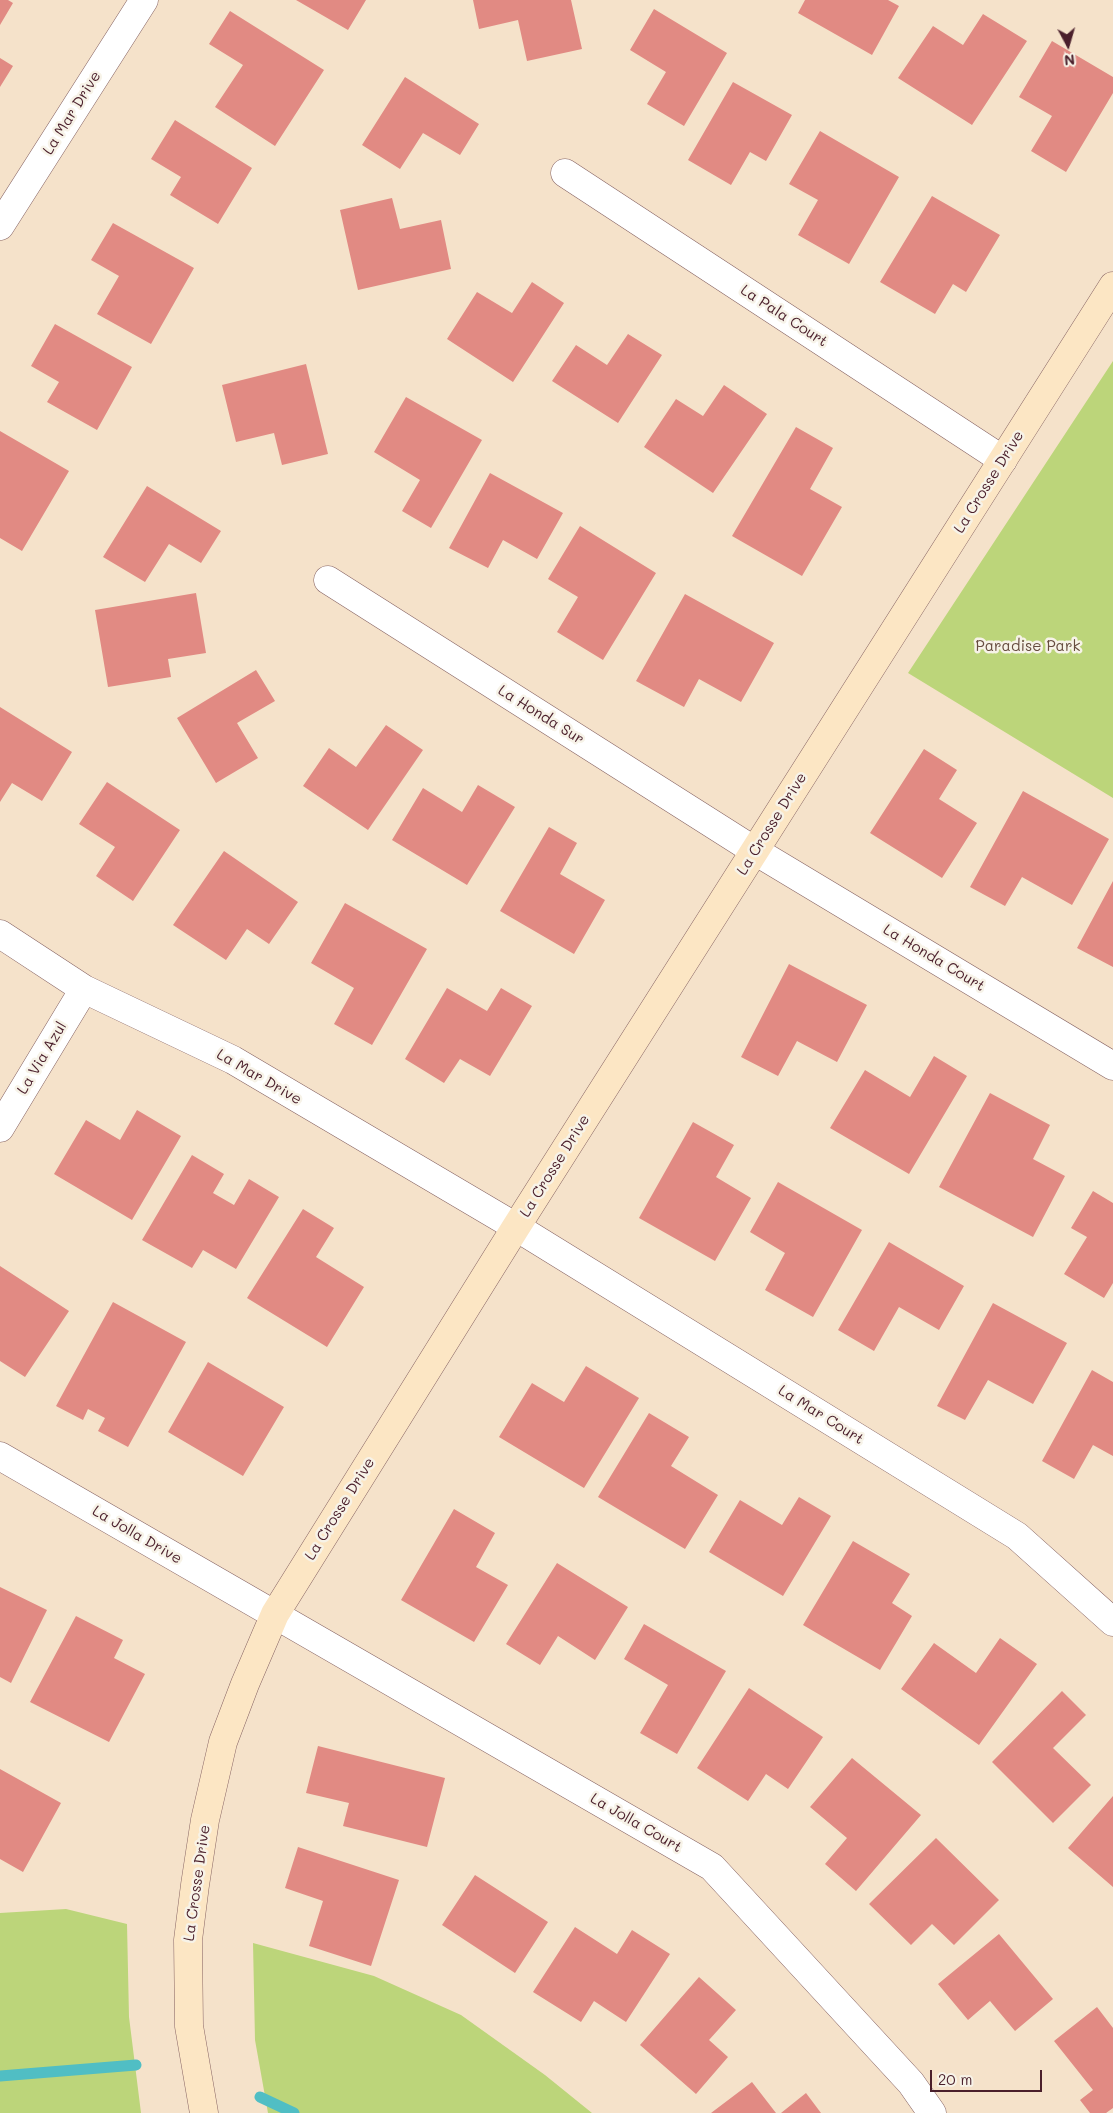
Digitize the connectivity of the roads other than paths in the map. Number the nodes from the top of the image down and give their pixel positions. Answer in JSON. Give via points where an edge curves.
{"nodes":[{"id":1,"x":144,"y":0,"type":"edge"},
{"id":2,"x":565,"y":173,"type":"dead end"},
{"id":3,"x":0,"y":226,"type":"edge"},
{"id":4,"x":1113,"y":286,"type":"edge"},
{"id":5,"x":1003,"y":460,"type":"junction"},
{"id":6,"x":328,"y":580,"type":"dead end"},
{"id":7,"x":755,"y":850,"type":"junction"},
{"id":8,"x":0,"y":934,"type":"edge"},
{"id":9,"x":84,"y":988,"type":"junction"},
{"id":10,"x":1113,"y":1066,"type":"edge"},
{"id":11,"x":0,"y":1128,"type":"edge"},
{"id":12,"x":516,"y":1227,"type":"junction"},
{"id":13,"x":0,"y":1456,"type":"edge"},
{"id":14,"x":275,"y":1614,"type":"junction"},
{"id":15,"x":1113,"y":1622,"type":"edge"},
{"id":16,"x":204,"y":2113,"type":"edge"},
{"id":17,"x":932,"y":2113,"type":"edge"}],
"edges":[{"from":1,"to":3,"type":"street","name":"La Mar Drive"},
{"from":2,"to":5,"type":"street","name":"La Pala Court"},
{"from":4,"to":5,"type":"street","name":"La Crosse Drive"},
{"from":5,"to":7,"type":"street","name":"La Crosse Drive"},
{"from":6,"to":7,"type":"street","name":"La Honda Sur"},
{"from":7,"to":10,"type":"street","name":"La Honda Court"},
{"from":7,"to":12,"type":"street","name":"La Crosse Drive"},
{"from":8,"to":9,"type":"street","name":"La Mar Drive"},
{"from":9,"to":11,"type":"street","name":"La Via Azul"},
{"from":9,"to":12,"type":"street","name":"La Mar Drive","via":[[233,1060]]},
{"from":12,"to":14,"type":"street","name":"La Crosse Drive"},
{"from":12,"to":15,"type":"street","name":"La Mar Court","via":[[1017,1536]]},
{"from":13,"to":14,"type":"street","name":"La Jolla Drive"},
{"from":14,"to":16,"type":"street","name":"La Crosse Drive","via":[[224,1742],[205,1820],[194,1885],[188,1940],[189,2026]]},
{"from":14,"to":17,"type":"street","name":"La Jolla Court","via":[[712,1867],[911,2083]]}]}
